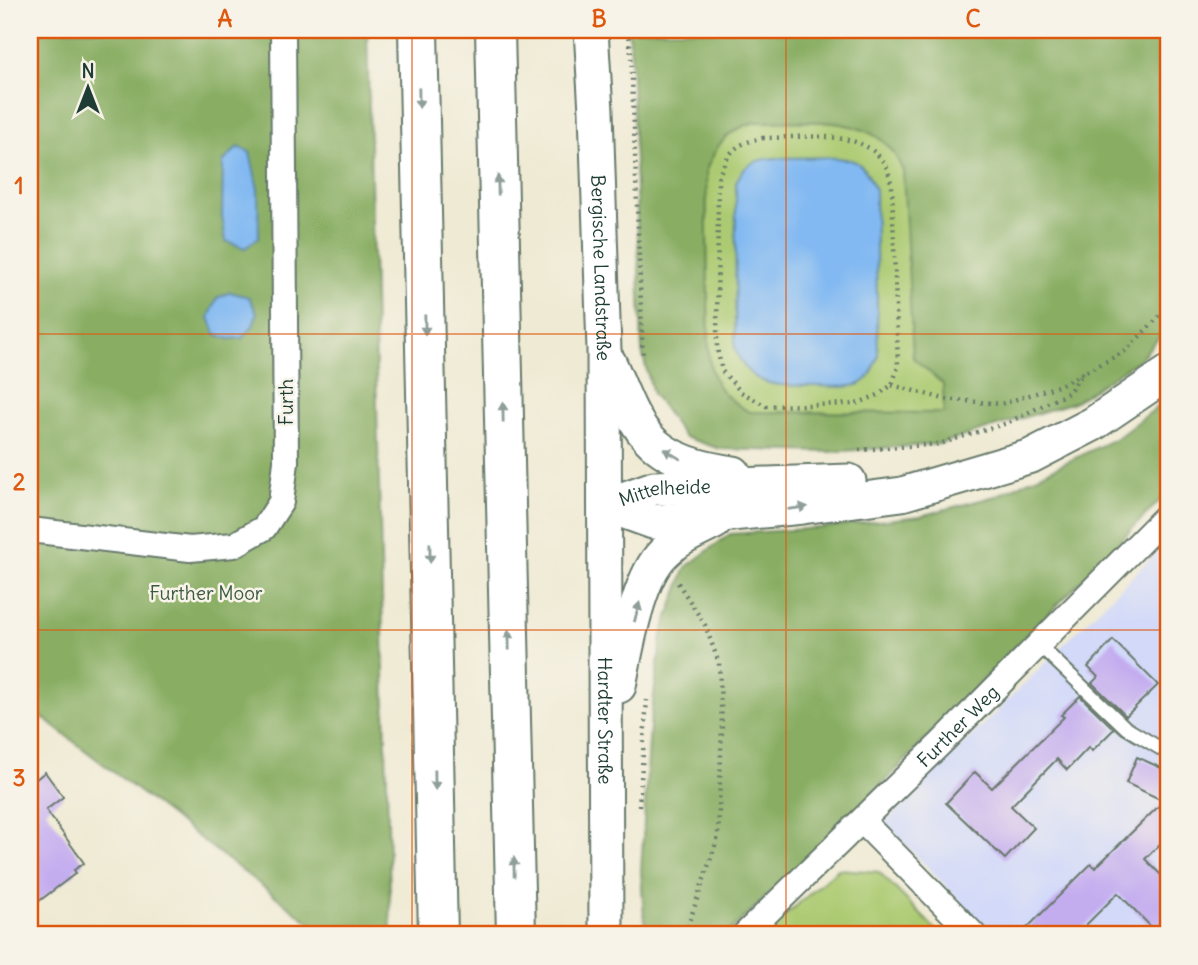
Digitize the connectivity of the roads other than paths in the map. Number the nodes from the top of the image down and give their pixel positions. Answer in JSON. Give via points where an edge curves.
{"nodes":[{"id":1,"x":283,"y":30,"type":"edge"},
{"id":2,"x":418,"y":30,"type":"edge"},
{"id":3,"x":495,"y":30,"type":"edge"},
{"id":4,"x":591,"y":30,"type":"edge"},
{"id":5,"x":604,"y":350,"type":"junction"},
{"id":6,"x":1168,"y":373,"type":"edge"},
{"id":7,"x":969,"y":475,"type":"junction"},
{"id":8,"x":809,"y":483,"type":"junction"},
{"id":9,"x":606,"y":505,"type":"junction"},
{"id":10,"x":1168,"y":514,"type":"edge"},
{"id":11,"x":730,"y":515,"type":"junction"},
{"id":12,"x":30,"y":530,"type":"edge"},
{"id":13,"x":1038,"y":644,"type":"junction"},
{"id":14,"x":606,"y":750,"type":"junction"},
{"id":15,"x":1168,"y":753,"type":"edge"},
{"id":16,"x":862,"y":821,"type":"junction"},
{"id":17,"x":438,"y":935,"type":"edge"},
{"id":18,"x":516,"y":935,"type":"edge"},
{"id":19,"x":606,"y":935,"type":"edge"},
{"id":20,"x":744,"y":935,"type":"edge"},
{"id":21,"x":974,"y":935,"type":"edge"}],
"edges":[{"from":1,"to":12,"type":"street","name":"Furth","via":[[286,462],[281,502],[264,528],[234,545],[190,549]]},
{"from":2,"to":17,"type":"highway","one_way":true},
{"from":18,"to":3,"type":"highway","one_way":true},
{"from":4,"to":5,"type":"main road","name":"Bergische Landstraße"},
{"from":8,"to":5,"type":"main road","one_way":true,"via":[[700,468],[673,456],[646,436]]},
{"from":5,"to":9,"type":"main road","name":"Bergische Landstraße"},
{"from":6,"to":7,"type":"main road","name":"Mittelheide","via":[[1093,424],[1031,456]]},
{"from":7,"to":8,"type":"main road","name":"Mittelheide"},
{"from":11,"to":7,"type":"main road","name":"Mittelheide","one_way":true,"via":[[902,494]]},
{"from":8,"to":9,"type":"main road","name":"Mittelheide","via":[[654,488]]},
{"from":9,"to":11,"type":"main road","name":"Mittelheide","via":[[653,522]]},
{"from":9,"to":14,"type":"main road","name":"Hardter Straße"},
{"from":10,"to":13,"type":"street","name":"Further Weg"},
{"from":14,"to":11,"type":"main road","one_way":true,"via":[[647,577],[661,556],[681,539]]},
{"from":13,"to":15,"type":"lane","via":[[1126,728]]},
{"from":13,"to":16,"type":"street","name":"Further Weg"},
{"from":14,"to":19,"type":"main road","name":"Hardter Straße"},
{"from":16,"to":20,"type":"street","name":"Further Weg"},
{"from":16,"to":21,"type":"street"}]}
